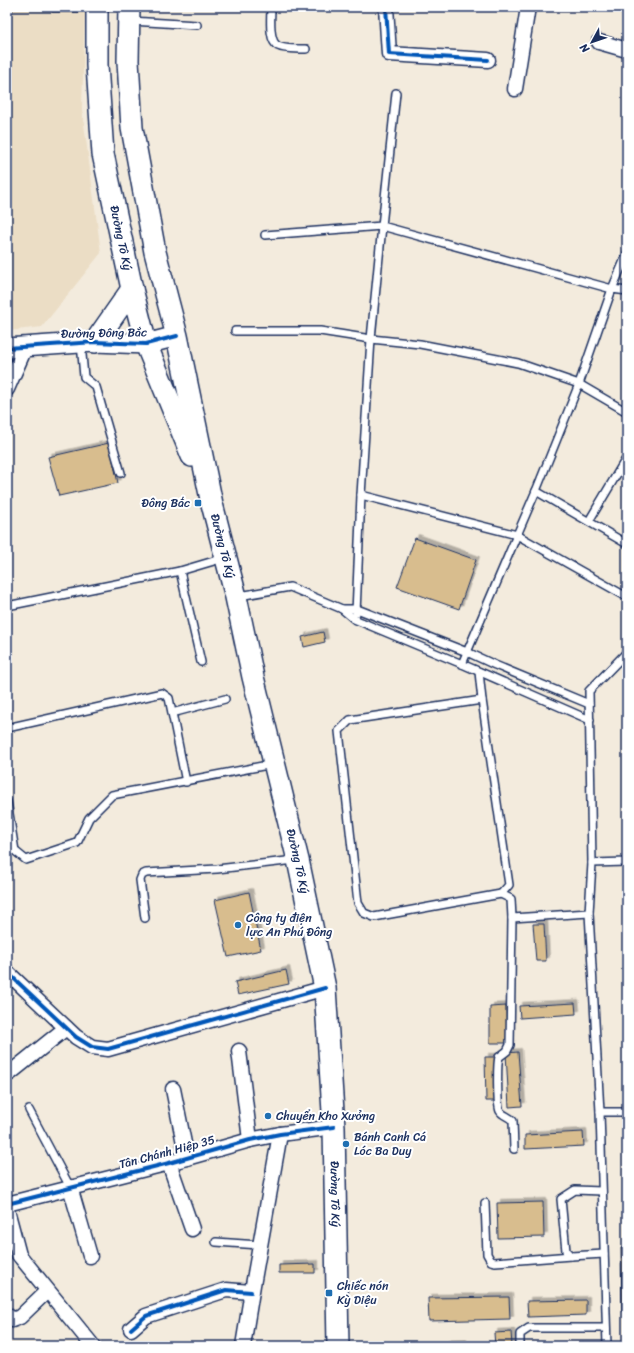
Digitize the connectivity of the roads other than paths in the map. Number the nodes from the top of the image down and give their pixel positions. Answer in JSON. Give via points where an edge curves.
{"nodes":[{"id":1,"x":97,"y":7,"type":"edge"},
{"id":2,"x":271,"y":7,"type":"edge"},
{"id":3,"x":386,"y":7,"type":"edge"},
{"id":4,"x":528,"y":7,"type":"edge"},
{"id":5,"x":128,"y":14,"type":"edge"},
{"id":6,"x":197,"y":25,"type":"dead end"},
{"id":7,"x":599,"y":42,"type":"dead end"},
{"id":8,"x":306,"y":49,"type":"dead end"},
{"id":9,"x":627,"y":50,"type":"edge"},
{"id":10,"x":488,"y":60,"type":"dead end"},
{"id":11,"x":515,"y":89,"type":"dead end"},
{"id":12,"x":396,"y":93,"type":"dead end"},
{"id":13,"x":382,"y":226,"type":"junction"},
{"id":14,"x":265,"y":235,"type":"dead end"},
{"id":15,"x":627,"y":254,"type":"edge"},
{"id":16,"x":132,"y":289,"type":"junction"},
{"id":17,"x":612,"y":289,"type":"junction"},
{"id":18,"x":627,"y":291,"type":"edge"},
{"id":19,"x":235,"y":331,"type":"dead end"},
{"id":20,"x":177,"y":336,"type":"junction"},
{"id":21,"x":372,"y":339,"type":"junction"},
{"id":22,"x":88,"y":343,"type":"junction"},
{"id":23,"x":146,"y":344,"type":"junction"},
{"id":24,"x":26,"y":346,"type":"junction"},
{"id":25,"x":7,"y":348,"type":"edge"},
{"id":26,"x":579,"y":384,"type":"junction"},
{"id":27,"x":7,"y":389,"type":"edge"},
{"id":28,"x":627,"y":412,"type":"edge"},
{"id":29,"x":627,"y":457,"type":"edge"},
{"id":30,"x":121,"y":473,"type":"dead end"},
{"id":31,"x":536,"y":491,"type":"junction"},
{"id":32,"x":361,"y":495,"type":"junction"},
{"id":33,"x":212,"y":504,"type":"junction"},
{"id":34,"x":589,"y":521,"type":"junction"},
{"id":35,"x":517,"y":535,"type":"junction"},
{"id":36,"x":627,"y":544,"type":"edge"},
{"id":37,"x":226,"y":557,"type":"junction"},
{"id":38,"x":180,"y":571,"type":"junction"},
{"id":39,"x":236,"y":597,"type":"junction"},
{"id":40,"x":627,"y":597,"type":"edge"},
{"id":41,"x":7,"y":606,"type":"edge"},
{"id":42,"x":342,"y":609,"type":"junction"},
{"id":43,"x":357,"y":609,"type":"junction"},
{"id":44,"x":354,"y":619,"type":"junction"},
{"id":45,"x":467,"y":652,"type":"junction"},
{"id":46,"x":627,"y":652,"type":"edge"},
{"id":47,"x":201,"y":662,"type":"dead end"},
{"id":48,"x":462,"y":664,"type":"junction"},
{"id":49,"x":479,"y":672,"type":"junction"},
{"id":50,"x":226,"y":699,"type":"dead end"},
{"id":51,"x":482,"y":700,"type":"junction"},
{"id":52,"x":590,"y":704,"type":"junction"},
{"id":53,"x":172,"y":713,"type":"junction"},
{"id":54,"x":590,"y":720,"type":"junction"},
{"id":55,"x":7,"y":728,"type":"edge"},
{"id":56,"x":275,"y":764,"type":"junction"},
{"id":57,"x":186,"y":782,"type":"junction"},
{"id":58,"x":7,"y":801,"type":"edge"},
{"id":59,"x":298,"y":860,"type":"junction"},
{"id":60,"x":627,"y":862,"type":"edge"},
{"id":61,"x":592,"y":863,"type":"junction"},
{"id":62,"x":501,"y":894,"type":"junction"},
{"id":63,"x":589,"y":913,"type":"junction"},
{"id":64,"x":145,"y":918,"type":"dead end"},
{"id":65,"x":512,"y":918,"type":"junction"},
{"id":66,"x":7,"y":973,"type":"edge"},
{"id":67,"x":325,"y":988,"type":"junction"},
{"id":68,"x":66,"y":1028,"type":"junction"},
{"id":69,"x":239,"y":1051,"type":"dead end"},
{"id":70,"x":10,"y":1073,"type":"dead end"},
{"id":71,"x":173,"y":1089,"type":"dead end"},
{"id":72,"x":29,"y":1110,"type":"dead end"},
{"id":73,"x":600,"y":1112,"type":"junction"},
{"id":74,"x":627,"y":1112,"type":"edge"},
{"id":75,"x":334,"y":1127,"type":"junction"},
{"id":76,"x":280,"y":1134,"type":"junction"},
{"id":77,"x":250,"y":1140,"type":"junction"},
{"id":78,"x":514,"y":1149,"type":"dead end"},
{"id":79,"x":187,"y":1158,"type":"junction"},
{"id":80,"x":169,"y":1163,"type":"junction"},
{"id":81,"x":70,"y":1187,"type":"junction"},
{"id":82,"x":602,"y":1191,"type":"junction"},
{"id":83,"x":485,"y":1203,"type":"dead end"},
{"id":84,"x":7,"y":1204,"type":"edge"},
{"id":85,"x":7,"y":1210,"type":"edge"},
{"id":86,"x":192,"y":1229,"type":"dead end"},
{"id":87,"x":216,"y":1242,"type":"dead end"},
{"id":88,"x":260,"y":1245,"type":"junction"},
{"id":89,"x":604,"y":1254,"type":"junction"},
{"id":90,"x":90,"y":1256,"type":"dead end"},
{"id":91,"x":571,"y":1256,"type":"junction"},
{"id":92,"x":47,"y":1291,"type":"junction"},
{"id":93,"x":251,"y":1292,"type":"junction"},
{"id":94,"x":7,"y":1315,"type":"edge"},
{"id":95,"x":606,"y":1328,"type":"junction"},
{"id":96,"x":131,"y":1329,"type":"dead end"},
{"id":97,"x":91,"y":1345,"type":"edge"},
{"id":98,"x":243,"y":1346,"type":"edge"},
{"id":99,"x":338,"y":1346,"type":"edge"},
{"id":100,"x":520,"y":1346,"type":"edge"},
{"id":101,"x":607,"y":1346,"type":"edge"}],
"edges":[{"from":1,"to":16,"type":"main road","name":"Đường Tô Ký","via":[[97,65],[103,154]]},
{"from":2,"to":8,"type":"lane","via":[[271,37],[277,46]]},
{"from":3,"to":10,"type":"street","via":[[389,54]]},
{"from":4,"to":11,"type":"street"},
{"from":5,"to":6,"type":"lane"},
{"from":5,"to":20,"type":"main road","name":"Đường Tô Ký","via":[[132,128],[155,252]]},
{"from":7,"to":9,"type":"street"},
{"from":12,"to":13,"type":"lane"},
{"from":13,"to":14,"type":"lane"},
{"from":13,"to":17,"type":"lane"},
{"from":13,"to":21,"type":"lane"},
{"from":15,"to":17,"type":"lane"},
{"from":16,"to":22,"type":"main road"},
{"from":16,"to":23,"type":"main road","name":"Đường Tô Ký"},
{"from":17,"to":18,"type":"lane"},
{"from":17,"to":26,"type":"lane"},
{"from":19,"to":21,"type":"lane","via":[[320,331]]},
{"from":20,"to":23,"type":"street","name":"Đường Đông Bắc"},
{"from":20,"to":33,"type":"main road","name":"Đường Tô Ký"},
{"from":21,"to":26,"type":"lane","via":[[420,344],[518,363]]},
{"from":21,"to":32,"type":"lane"},
{"from":22,"to":23,"type":"street","name":"Đường Đông Bắc"},
{"from":22,"to":24,"type":"street","name":"Đường Đông Bắc"},
{"from":22,"to":30,"type":"lane","via":[[84,377],[96,387]]},
{"from":23,"to":33,"type":"main road","name":"Đường Tô Ký"},
{"from":24,"to":25,"type":"street","name":"Đường Đông Bắc"},
{"from":24,"to":27,"type":"street"},
{"from":26,"to":28,"type":"lane"},
{"from":26,"to":31,"type":"lane"},
{"from":29,"to":34,"type":"lane"},
{"from":31,"to":34,"type":"lane"},
{"from":31,"to":35,"type":"lane"},
{"from":32,"to":35,"type":"lane"},
{"from":32,"to":43,"type":"lane"},
{"from":33,"to":37,"type":"main road","name":"Đường Tô Ký"},
{"from":34,"to":36,"type":"lane"},
{"from":35,"to":40,"type":"lane"},
{"from":35,"to":45,"type":"lane"},
{"from":37,"to":38,"type":"lane"},
{"from":37,"to":39,"type":"main road","name":"Đường Tô Ký"},
{"from":38,"to":41,"type":"lane"},
{"from":38,"to":47,"type":"lane"},
{"from":39,"to":42,"type":"lane","via":[[290,587]]},
{"from":39,"to":56,"type":"main road","name":"Đường Tô Ký"},
{"from":42,"to":43,"type":"lane"},
{"from":42,"to":44,"type":"lane"},
{"from":43,"to":44,"type":"lane"},
{"from":43,"to":45,"type":"lane"},
{"from":44,"to":48,"type":"lane"},
{"from":45,"to":48,"type":"lane"},
{"from":45,"to":52,"type":"lane"},
{"from":46,"to":52,"type":"lane","via":[[589,691]]},
{"from":48,"to":49,"type":"lane"},
{"from":49,"to":51,"type":"lane"},
{"from":49,"to":54,"type":"lane"},
{"from":50,"to":53,"type":"lane"},
{"from":51,"to":62,"type":"lane","via":[[509,885]]},
{"from":51,"to":62,"type":"lane","via":[[350,720],[339,731],[358,903],[364,913],[374,917]]},
{"from":52,"to":54,"type":"lane"},
{"from":53,"to":55,"type":"lane","via":[[169,698],[162,693]]},
{"from":53,"to":57,"type":"lane"},
{"from":54,"to":61,"type":"lane"},
{"from":56,"to":57,"type":"lane"},
{"from":56,"to":59,"type":"main road","name":"Đường Tô Ký"},
{"from":57,"to":58,"type":"lane","via":[[112,795],[89,818],[77,843],[26,860],[15,851]]},
{"from":59,"to":64,"type":"lane","via":[[217,869],[146,873],[140,880]]},
{"from":59,"to":67,"type":"main road","name":"Đường Tô Ký"},
{"from":60,"to":61,"type":"lane"},
{"from":61,"to":63,"type":"lane"},
{"from":62,"to":65,"type":"lane","via":[[511,899]]},
{"from":63,"to":65,"type":"lane"},
{"from":63,"to":73,"type":"lane"},
{"from":65,"to":78,"type":"lane","via":[[510,1045],[499,1057],[498,1067],[499,1105],[501,1113],[513,1121]]},
{"from":66,"to":68,"type":"street"},
{"from":67,"to":68,"type":"street","via":[[108,1049],[92,1047]]},
{"from":67,"to":75,"type":"main road","name":"Đường Tô Ký"},
{"from":68,"to":70,"type":"street"},
{"from":69,"to":77,"type":"street"},
{"from":71,"to":79,"type":"street"},
{"from":72,"to":81,"type":"lane"},
{"from":73,"to":74,"type":"lane"},
{"from":73,"to":82,"type":"lane"},
{"from":75,"to":76,"type":"street","name":"Tân Chánh Hiệp 35"},
{"from":75,"to":99,"type":"main road","name":"Đường Tô Ký"},
{"from":76,"to":77,"type":"street","name":"Tân Chánh Hiệp 35"},
{"from":76,"to":88,"type":"street"},
{"from":77,"to":79,"type":"street","name":"Tân Chánh Hiệp 35"},
{"from":79,"to":80,"type":"street","name":"Tân Chánh Hiệp 35"},
{"from":80,"to":81,"type":"street","name":"Tân Chánh Hiệp 35"},
{"from":80,"to":86,"type":"street"},
{"from":81,"to":84,"type":"street","name":"Tân Chánh Hiệp 35"},
{"from":81,"to":90,"type":"street"},
{"from":82,"to":89,"type":"lane"},
{"from":82,"to":91,"type":"lane","via":[[575,1190],[561,1199],[566,1251]]},
{"from":83,"to":91,"type":"lane","via":[[487,1254],[491,1261]]},
{"from":85,"to":92,"type":"street","via":[[19,1256]]},
{"from":87,"to":88,"type":"lane"},
{"from":88,"to":93,"type":"street"},
{"from":89,"to":91,"type":"lane"},
{"from":89,"to":95,"type":"lane"},
{"from":92,"to":94,"type":"street","via":[[20,1317],[12,1320]]},
{"from":92,"to":97,"type":"street"},
{"from":93,"to":96,"type":"street","via":[[216,1292],[146,1316]]},
{"from":93,"to":98,"type":"street"},
{"from":95,"to":100,"type":"lane","via":[[529,1328],[520,1334]]},
{"from":95,"to":101,"type":"lane"}]}
